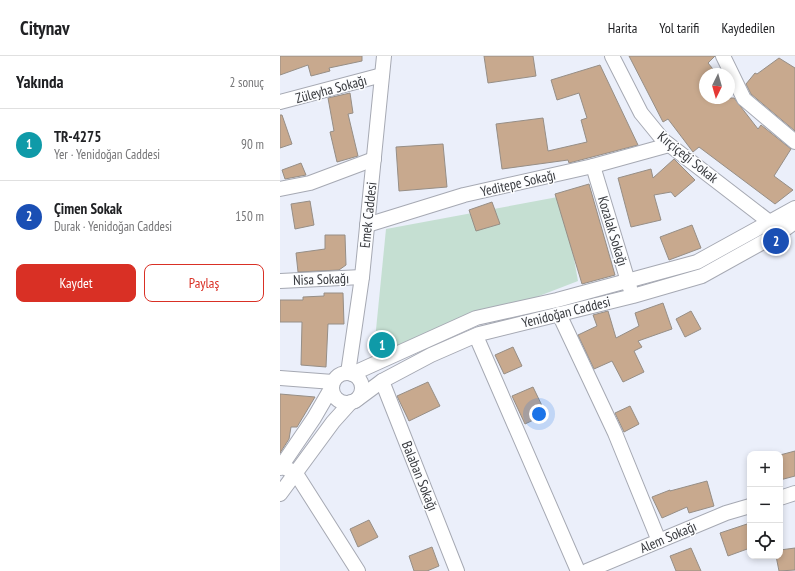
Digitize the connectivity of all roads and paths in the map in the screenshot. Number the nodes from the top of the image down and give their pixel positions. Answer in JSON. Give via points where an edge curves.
{"nodes":[{"id":1,"x":384,"y":56,"type":"edge"},
{"id":2,"x":612,"y":56,"type":"edge"},
{"id":3,"x":722,"y":56,"type":"edge"},
{"id":4,"x":382,"y":75,"type":"junction"},
{"id":5,"x":280,"y":102,"type":"edge"},
{"id":6,"x":795,"y":142,"type":"edge"},
{"id":7,"x":669,"y":145,"type":"junction"},
{"id":8,"x":374,"y":159,"type":"junction"},
{"id":9,"x":594,"y":166,"type":"junction"},
{"id":10,"x":280,"y":189,"type":"edge"},
{"id":11,"x":795,"y":208,"type":"edge"},
{"id":12,"x":771,"y":222,"type":"junction"},
{"id":13,"x":795,"y":222,"type":"edge"},
{"id":14,"x":367,"y":225,"type":"junction"},
{"id":15,"x":781,"y":232,"type":"junction"},
{"id":16,"x":362,"y":277,"type":"junction"},
{"id":17,"x":628,"y":280,"type":"junction"},
{"id":18,"x":280,"y":281,"type":"edge"},
{"id":19,"x":633,"y":296,"type":"junction"},
{"id":20,"x":559,"y":314,"type":"junction"},
{"id":21,"x":476,"y":336,"type":"junction"},
{"id":22,"x":350,"y":373,"type":"junction"},
{"id":23,"x":280,"y":378,"type":"edge"},
{"id":24,"x":382,"y":382,"type":"junction"},
{"id":25,"x":332,"y":385,"type":"junction"},
{"id":26,"x":353,"y":401,"type":"junction"},
{"id":27,"x":280,"y":466,"type":"edge"},
{"id":28,"x":295,"y":472,"type":"junction"},
{"id":29,"x":280,"y":494,"type":"edge"},
{"id":30,"x":795,"y":494,"type":"edge"},
{"id":31,"x":783,"y":497,"type":"edge"},
{"id":32,"x":747,"y":507,"type":"edge"},
{"id":33,"x":659,"y":541,"type":"junction"},
{"id":34,"x":358,"y":571,"type":"edge"},
{"id":35,"x":458,"y":571,"type":"edge"},
{"id":36,"x":578,"y":571,"type":"edge"},
{"id":37,"x":587,"y":571,"type":"edge"}],
"edges":[{"from":1,"to":4,"type":"street","name":"Emek Caddesi"},
{"from":2,"to":7,"type":"street","name":"Kırçiçeği Sokak","via":[[641,113]]},
{"from":3,"to":6,"type":"street","via":[[744,100]]},
{"from":4,"to":5,"type":"street","name":"Züleyha Sokağı"},
{"from":4,"to":8,"type":"street","name":"Emek Caddesi"},
{"from":7,"to":9,"type":"street","name":"Yeditepe Sokağı"},
{"from":7,"to":12,"type":"street","name":"Kırçiçeği Sokak"},
{"from":8,"to":10,"type":"street","via":[[310,183]]},
{"from":8,"to":14,"type":"street","name":"Emek Caddesi"},
{"from":9,"to":14,"type":"street","name":"Yeditepe Sokağı","via":[[464,195]]},
{"from":9,"to":17,"type":"street","name":"Kozalak Sokağı"},
{"from":11,"to":12,"type":"street","name":"Yenidoğan Caddesi"},
{"from":12,"to":15,"type":"street"},
{"from":12,"to":17,"type":"street","name":"Yenidoğan Caddesi","via":[[697,262]]},
{"from":13,"to":15,"type":"street","name":"Yenidoğan Caddesi"},
{"from":14,"to":16,"type":"street","name":"Emek Caddesi"},
{"from":15,"to":19,"type":"street","name":"Yenidoğan Caddesi","via":[[702,276]]},
{"from":16,"to":18,"type":"street","name":"Nisa Sokağı"},
{"from":16,"to":22,"type":"street","name":"Emek Caddesi"},
{"from":17,"to":19,"type":"street","name":"Kozalak Sokağı"},
{"from":17,"to":22,"type":"street","name":"Yenidoğan Caddesi","via":[[476,318]]},
{"from":19,"to":20,"type":"street","name":"Yenidoğan Caddesi"},
{"from":20,"to":21,"type":"street","name":"Yenidoğan Caddesi"},
{"from":20,"to":33,"type":"street","via":[[615,433]]},
{"from":21,"to":24,"type":"street","name":"Yenidoğan Caddesi","via":[[431,354]]},
{"from":21,"to":36,"type":"street"},
{"from":22,"to":25,"type":"street","via":[[338,375]]},
{"from":22,"to":26,"type":"street","via":[[360,380],[362,389],[359,397]]},
{"from":23,"to":25,"type":"street"},
{"from":24,"to":26,"type":"street","name":"Yenidoğan Caddesi"},
{"from":24,"to":35,"type":"street","name":"Balaban Sokağı"},
{"from":25,"to":26,"type":"street","via":[[337,400]]},
{"from":25,"to":27,"type":"street","via":[[314,418]]},
{"from":26,"to":28,"type":"street","via":[[333,422]]},
{"from":27,"to":28,"type":"street"},
{"from":28,"to":29,"type":"street"},
{"from":28,"to":34,"type":"street"},
{"from":30,"to":31,"type":"street"},
{"from":32,"to":33,"type":"street","name":"Alem Sokağı"},
{"from":33,"to":37,"type":"street","name":"Alem Sokağı"}]}
